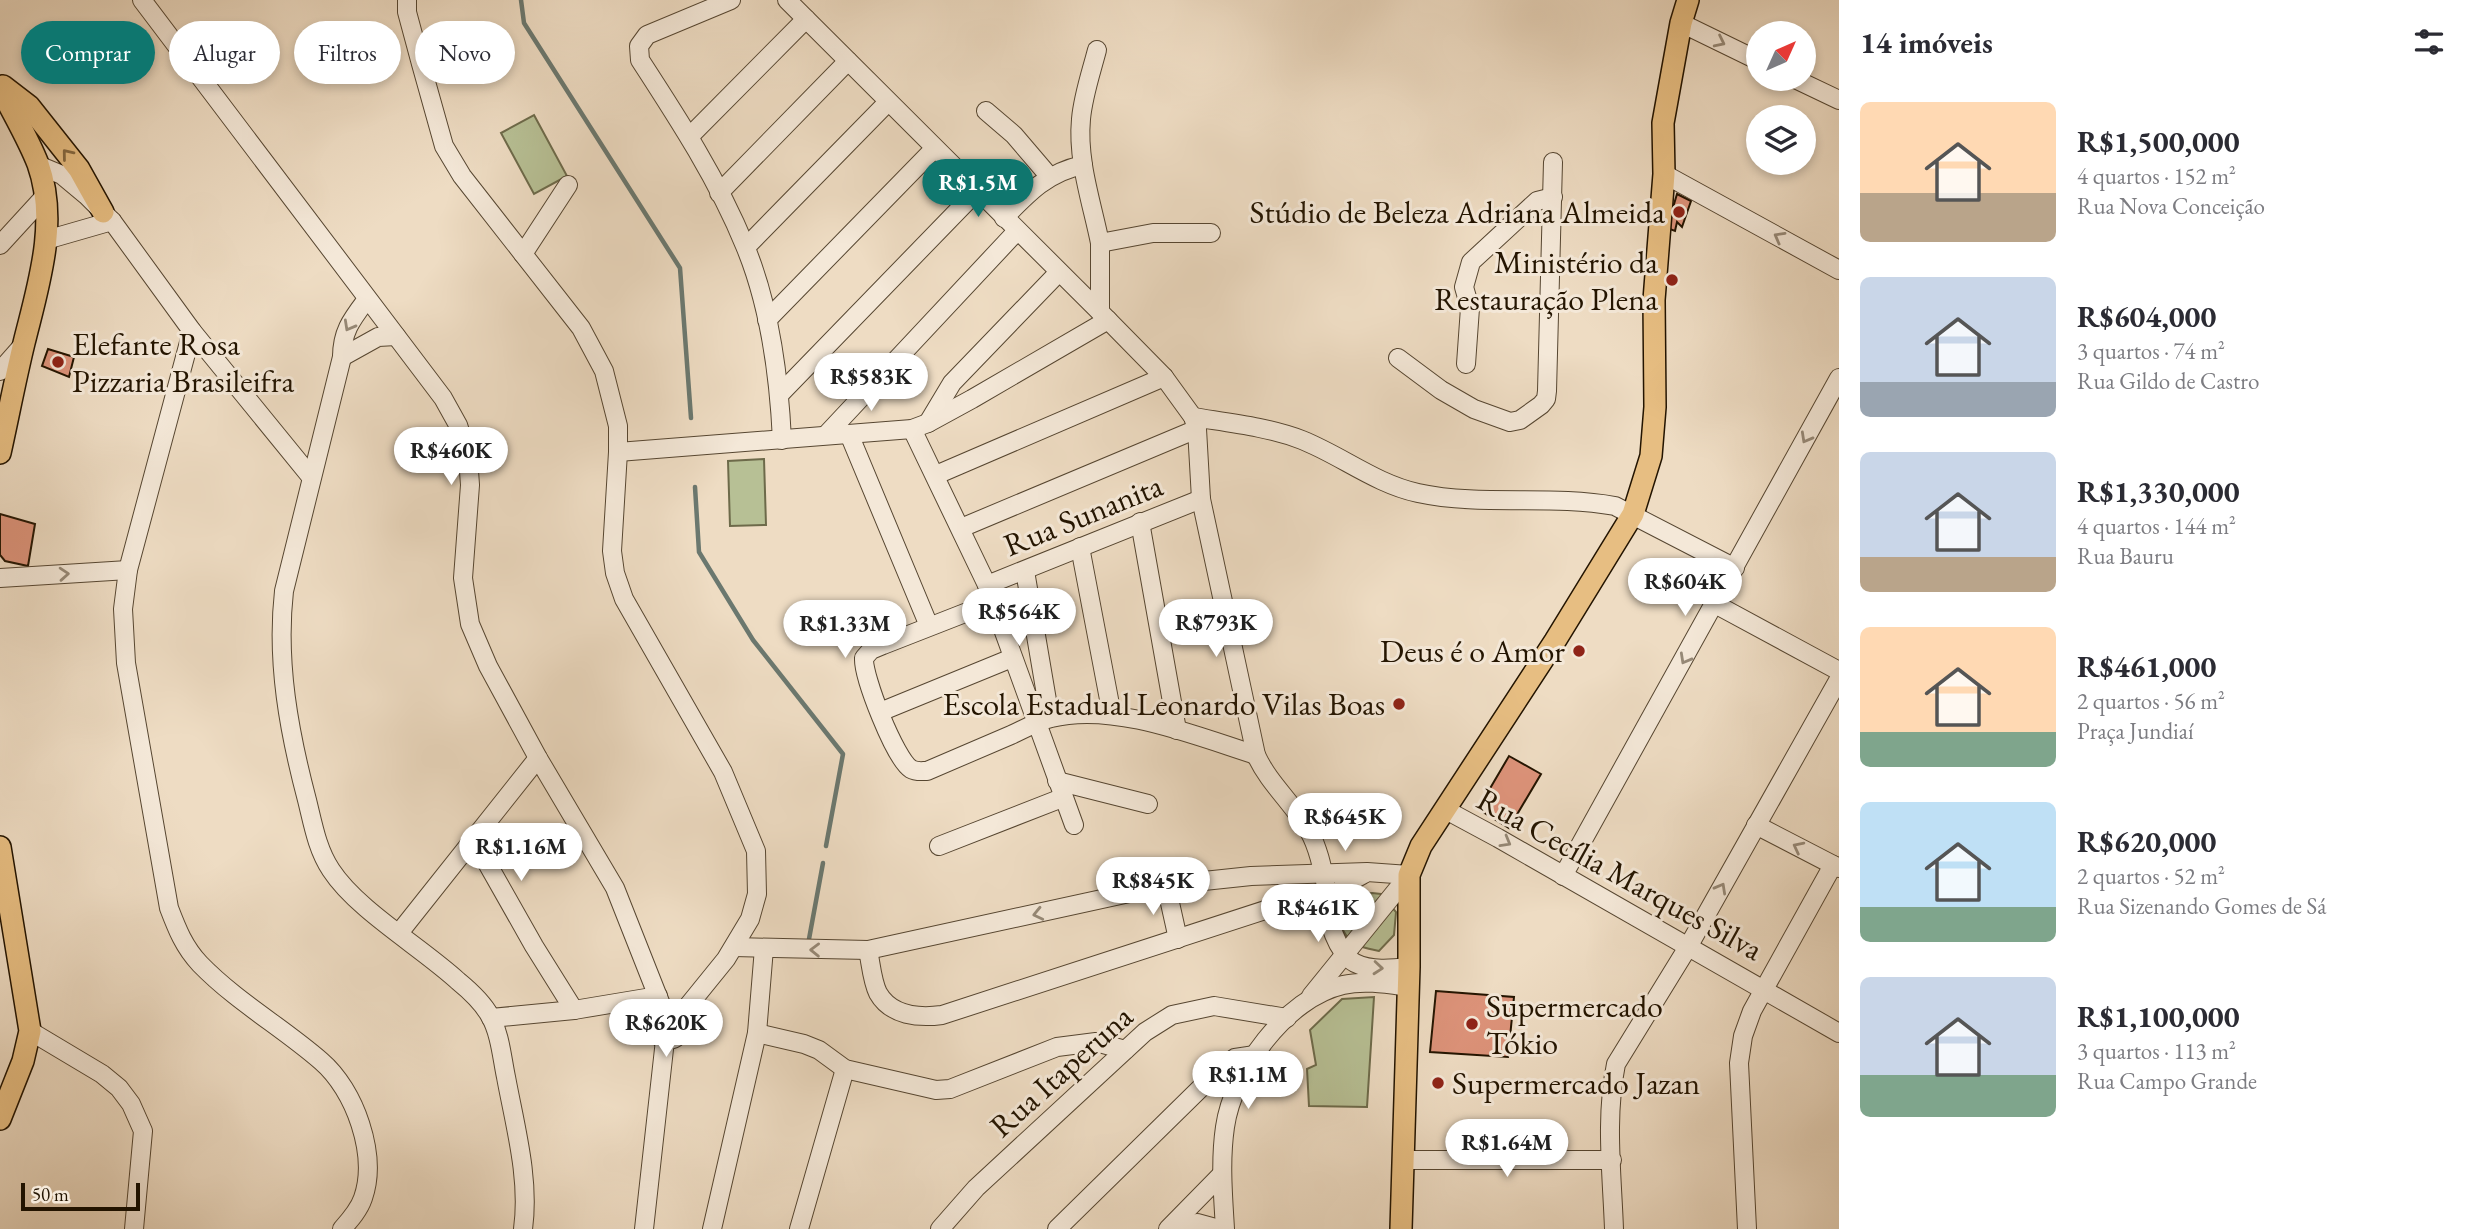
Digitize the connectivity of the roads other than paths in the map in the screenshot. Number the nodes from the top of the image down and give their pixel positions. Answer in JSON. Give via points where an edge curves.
{"nodes":[{"id":1,"x":142,"y":0,"type":"edge"},
{"id":2,"x":407,"y":0,"type":"edge"},
{"id":3,"x":731,"y":0,"type":"edge"},
{"id":4,"x":787,"y":0,"type":"edge"},
{"id":5,"x":1688,"y":0,"type":"edge"},
{"id":6,"x":806,"y":19,"type":"junction"},
{"id":7,"x":1681,"y":23,"type":"junction"},
{"id":8,"x":1097,"y":50,"type":"dead end"},
{"id":9,"x":1746,"y":55,"type":"edge"},
{"id":10,"x":848,"y":61,"type":"junction"},
{"id":11,"x":0,"y":85,"type":"edge"},
{"id":12,"x":1816,"y":89,"type":"edge"},
{"id":13,"x":1839,"y":100,"type":"edge"},
{"id":14,"x":888,"y":102,"type":"junction"},
{"id":15,"x":986,"y":111,"type":"dead end"},
{"id":16,"x":690,"y":136,"type":"junction"},
{"id":17,"x":934,"y":149,"type":"junction"},
{"id":18,"x":1553,"y":162,"type":"dead end"},
{"id":19,"x":38,"y":165,"type":"junction"},
{"id":20,"x":1083,"y":165,"type":"junction"},
{"id":21,"x":1664,"y":174,"type":"junction"},
{"id":22,"x":1049,"y":176,"type":"junction"},
{"id":23,"x":568,"y":185,"type":"dead end"},
{"id":24,"x":977,"y":191,"type":"junction"},
{"id":25,"x":719,"y":192,"type":"junction"},
{"id":26,"x":44,"y":197,"type":"junction"},
{"id":27,"x":1553,"y":197,"type":"junction"},
{"id":28,"x":107,"y":216,"type":"junction"},
{"id":29,"x":1004,"y":218,"type":"junction"},
{"id":30,"x":1017,"y":231,"type":"junction"},
{"id":31,"x":1212,"y":233,"type":"dead end"},
{"id":32,"x":46,"y":240,"type":"junction"},
{"id":33,"x":1100,"y":243,"type":"junction"},
{"id":34,"x":0,"y":245,"type":"edge"},
{"id":35,"x":746,"y":247,"type":"junction"},
{"id":36,"x":523,"y":254,"type":"junction"},
{"id":37,"x":1839,"y":270,"type":"edge"},
{"id":38,"x":1059,"y":272,"type":"junction"},
{"id":39,"x":367,"y":299,"type":"junction"},
{"id":40,"x":1104,"y":316,"type":"junction"},
{"id":41,"x":767,"y":320,"type":"junction"},
{"id":42,"x":192,"y":331,"type":"junction"},
{"id":43,"x":396,"y":337,"type":"junction"},
{"id":44,"x":24,"y":344,"type":"junction"},
{"id":45,"x":342,"y":357,"type":"junction"},
{"id":46,"x":1398,"y":358,"type":"dead end"},
{"id":47,"x":1466,"y":363,"type":"dead end"},
{"id":48,"x":0,"y":371,"type":"edge"},
{"id":49,"x":1164,"y":377,"type":"junction"},
{"id":50,"x":1839,"y":378,"type":"edge"},
{"id":51,"x":779,"y":395,"type":"junction"},
{"id":52,"x":1195,"y":423,"type":"junction"},
{"id":53,"x":920,"y":426,"type":"junction"},
{"id":54,"x":849,"y":434,"type":"junction"},
{"id":55,"x":826,"y":435,"type":"junction"},
{"id":56,"x":782,"y":440,"type":"junction"},
{"id":57,"x":618,"y":452,"type":"junction"},
{"id":58,"x":0,"y":453,"type":"edge"},
{"id":59,"x":936,"y":475,"type":"junction"},
{"id":60,"x":311,"y":478,"type":"junction"},
{"id":61,"x":1200,"y":499,"type":"junction"},
{"id":62,"x":1633,"y":514,"type":"junction"},
{"id":63,"x":1140,"y":522,"type":"junction"},
{"id":64,"x":961,"y":528,"type":"junction"},
{"id":65,"x":1080,"y":547,"type":"junction"},
{"id":66,"x":1735,"y":568,"type":"junction"},
{"id":67,"x":128,"y":570,"type":"junction"},
{"id":68,"x":1025,"y":571,"type":"junction"},
{"id":69,"x":0,"y":578,"type":"edge"},
{"id":70,"x":990,"y":594,"type":"junction"},
{"id":71,"x":1715,"y":604,"type":"junction"},
{"id":72,"x":929,"y":626,"type":"junction"},
{"id":73,"x":1012,"y":658,"type":"junction"},
{"id":74,"x":1839,"y":671,"type":"edge"},
{"id":75,"x":1837,"y":687,"type":"edge"},
{"id":76,"x":880,"y":712,"type":"junction"},
{"id":77,"x":1112,"y":715,"type":"junction"},
{"id":78,"x":1043,"y":721,"type":"junction"},
{"id":79,"x":1177,"y":730,"type":"junction"},
{"id":80,"x":1256,"y":755,"type":"junction"},
{"id":81,"x":538,"y":758,"type":"junction"},
{"id":82,"x":1060,"y":789,"type":"junction"},
{"id":83,"x":1148,"y":804,"type":"dead end"},
{"id":84,"x":1446,"y":810,"type":"junction"},
{"id":85,"x":1073,"y":825,"type":"dead end"},
{"id":86,"x":1756,"y":825,"type":"junction"},
{"id":87,"x":474,"y":840,"type":"junction"},
{"id":88,"x":939,"y":846,"type":"dead end"},
{"id":89,"x":0,"y":847,"type":"edge"},
{"id":90,"x":1836,"y":867,"type":"edge"},
{"id":91,"x":1367,"y":872,"type":"junction"},
{"id":92,"x":1282,"y":874,"type":"junction"},
{"id":93,"x":1409,"y":875,"type":"junction"},
{"id":94,"x":1563,"y":876,"type":"junction"},
{"id":95,"x":1166,"y":885,"type":"junction"},
{"id":96,"x":1326,"y":889,"type":"junction"},
{"id":97,"x":1284,"y":903,"type":"junction"},
{"id":98,"x":399,"y":933,"type":"junction"},
{"id":99,"x":1178,"y":939,"type":"junction"},
{"id":100,"x":734,"y":947,"type":"junction"},
{"id":101,"x":1688,"y":947,"type":"junction"},
{"id":102,"x":764,"y":948,"type":"junction"},
{"id":103,"x":869,"y":950,"type":"junction"},
{"id":104,"x":1344,"y":956,"type":"junction"},
{"id":105,"x":1408,"y":977,"type":"junction"},
{"id":106,"x":1765,"y":990,"type":"junction"},
{"id":107,"x":1304,"y":1004,"type":"junction"},
{"id":108,"x":667,"y":1008,"type":"junction"},
{"id":109,"x":574,"y":1010,"type":"junction"},
{"id":110,"x":491,"y":1018,"type":"junction"},
{"id":111,"x":1287,"y":1018,"type":"junction"},
{"id":112,"x":30,"y":1031,"type":"junction"},
{"id":113,"x":757,"y":1032,"type":"junction"},
{"id":114,"x":1839,"y":1033,"type":"edge"},
{"id":115,"x":1125,"y":1050,"type":"junction"},
{"id":116,"x":1255,"y":1055,"type":"junction"},
{"id":117,"x":845,"y":1069,"type":"junction"},
{"id":118,"x":0,"y":1119,"type":"edge"},
{"id":119,"x":1402,"y":1160,"type":"junction"},
{"id":120,"x":1612,"y":1160,"type":"junction"},
{"id":121,"x":1222,"y":1174,"type":"junction"},
{"id":122,"x":134,"y":1229,"type":"edge"},
{"id":123,"x":342,"y":1229,"type":"edge"},
{"id":124,"x":523,"y":1229,"type":"edge"},
{"id":125,"x":643,"y":1229,"type":"edge"},
{"id":126,"x":712,"y":1229,"type":"edge"},
{"id":127,"x":799,"y":1229,"type":"edge"},
{"id":128,"x":940,"y":1229,"type":"edge"},
{"id":129,"x":1057,"y":1229,"type":"edge"},
{"id":130,"x":1169,"y":1229,"type":"edge"},
{"id":131,"x":1219,"y":1229,"type":"edge"},
{"id":132,"x":1225,"y":1229,"type":"edge"},
{"id":133,"x":1401,"y":1229,"type":"edge"},
{"id":134,"x":1614,"y":1229,"type":"edge"},
{"id":135,"x":1747,"y":1229,"type":"edge"}],
"edges":[{"from":1,"to":39,"type":"street"},
{"from":2,"to":36,"type":"street","via":[[444,146]]},
{"from":3,"to":16,"type":"street","via":[[659,28],[639,46],[640,60]]},
{"from":4,"to":6,"type":"street"},
{"from":5,"to":7,"type":"main road"},
{"from":6,"to":10,"type":"street"},
{"from":6,"to":16,"type":"street"},
{"from":7,"to":9,"type":"street","one_way":true},
{"from":7,"to":21,"type":"main road","via":[[1663,123]]},
{"from":8,"to":20,"type":"street","via":[[1081,119]]},
{"from":10,"to":14,"type":"street"},
{"from":10,"to":25,"type":"street"},
{"from":11,"to":19,"type":"main road"},
{"from":28,"to":11,"type":"main road","one_way":true,"via":[[79,169],[29,106]]},
{"from":12,"to":13,"type":"street"},
{"from":14,"to":17,"type":"street"},
{"from":14,"to":35,"type":"street"},
{"from":15,"to":22,"type":"street"},
{"from":16,"to":25,"type":"street"},
{"from":17,"to":24,"type":"street"},
{"from":17,"to":41,"type":"street"},
{"from":18,"to":27,"type":"street"},
{"from":19,"to":26,"type":"main road"},
{"from":19,"to":28,"type":"street","via":[[62,175]]},
{"from":20,"to":22,"type":"street"},
{"from":20,"to":33,"type":"street"},
{"from":37,"to":21,"type":"street","one_way":true},
{"from":21,"to":62,"type":"main road","via":[[1654,300],[1651,456]]},
{"from":22,"to":29,"type":"street"},
{"from":23,"to":36,"type":"street"},
{"from":24,"to":29,"type":"street"},
{"from":24,"to":51,"type":"street"},
{"from":25,"to":35,"type":"street"},
{"from":26,"to":32,"type":"main road"},
{"from":26,"to":34,"type":"street"},
{"from":27,"to":46,"type":"street","via":[[1547,391],[1541,405],[1510,422],[1463,403]]},
{"from":27,"to":47,"type":"street","via":[[1537,201],[1471,262],[1464,287],[1469,308]]},
{"from":28,"to":32,"type":"street"},
{"from":28,"to":42,"type":"street"},
{"from":29,"to":30,"type":"street"},
{"from":30,"to":38,"type":"street"},
{"from":30,"to":55,"type":"street"},
{"from":31,"to":33,"type":"street","via":[[1153,233]]},
{"from":32,"to":44,"type":"main road","via":[[41,281]]},
{"from":33,"to":40,"type":"street"},
{"from":35,"to":41,"type":"street"},
{"from":36,"to":57,"type":"street","via":[[582,328],[604,371],[618,426]]},
{"from":38,"to":40,"type":"street"},
{"from":38,"to":53,"type":"street","via":[[952,383]]},
{"from":39,"to":43,"type":"street"},
{"from":39,"to":45,"type":"street","one_way":true,"via":[[346,329]]},
{"from":40,"to":49,"type":"street"},
{"from":40,"to":53,"type":"street"},
{"from":41,"to":51,"type":"street"},
{"from":42,"to":60,"type":"street"},
{"from":42,"to":67,"type":"street"},
{"from":43,"to":45,"type":"street","via":[[377,337]]},
{"from":43,"to":81,"type":"street","via":[[458,425],[468,457],[470,485],[463,578],[470,625]]},
{"from":44,"to":48,"type":"street"},
{"from":44,"to":58,"type":"main road"},
{"from":45,"to":60,"type":"street"},
{"from":49,"to":52,"type":"street"},
{"from":49,"to":59,"type":"street"},
{"from":50,"to":66,"type":"street","one_way":true},
{"from":51,"to":56,"type":"street"},
{"from":52,"to":61,"type":"street"},
{"from":52,"to":62,"type":"street","via":[[1274,431],[1417,493],[1467,500],[1595,502]]},
{"from":52,"to":64,"type":"street"},
{"from":53,"to":54,"type":"street"},
{"from":53,"to":59,"type":"street"},
{"from":54,"to":55,"type":"street"},
{"from":54,"to":72,"type":"street"},
{"from":55,"to":56,"type":"street"},
{"from":56,"to":57,"type":"street"},
{"from":57,"to":100,"type":"street","via":[[612,551],[618,582],[723,772],[756,851],[757,894],[750,919]]},
{"from":59,"to":64,"type":"street"},
{"from":60,"to":98,"type":"street","via":[[280,624],[295,757],[318,847],[331,870],[345,888]]},
{"from":61,"to":63,"type":"street","name":"Rua Sunanita"},
{"from":61,"to":80,"type":"street"},
{"from":62,"to":66,"type":"street"},
{"from":62,"to":84,"type":"main road"},
{"from":63,"to":65,"type":"street","name":"Rua Sunanita"},
{"from":63,"to":79,"type":"street"},
{"from":64,"to":70,"type":"street"},
{"from":65,"to":68,"type":"street","name":"Rua Sunanita"},
{"from":65,"to":77,"type":"street"},
{"from":66,"to":71,"type":"street"},
{"from":69,"to":67,"type":"street","one_way":true},
{"from":67,"to":123,"type":"street","via":[[123,610],[126,663],[169,908],[181,940],[198,962],[249,1008],[323,1062],[344,1087],[366,1143],[369,1168],[363,1198]]},
{"from":68,"to":70,"type":"street","name":"Rua Sunanita"},
{"from":68,"to":78,"type":"street"},
{"from":70,"to":72,"type":"street","name":"Rua Sunanita"},
{"from":70,"to":73,"type":"street"},
{"from":71,"to":74,"type":"street"},
{"from":71,"to":94,"type":"street","one_way":true},
{"from":72,"to":76,"type":"street","name":"Rua Sunanita","via":[[871,650],[864,658]]},
{"from":73,"to":76,"type":"street"},
{"from":73,"to":78,"type":"street"},
{"from":75,"to":86,"type":"street"},
{"from":76,"to":78,"type":"street","via":[[902,761],[916,771],[927,771]]},
{"from":77,"to":78,"type":"street","via":[[1079,714]]},
{"from":77,"to":79,"type":"street"},
{"from":78,"to":82,"type":"street"},
{"from":79,"to":80,"type":"street"},
{"from":80,"to":96,"type":"street","via":[[1317,846]]},
{"from":81,"to":87,"type":"street"},
{"from":81,"to":108,"type":"street","via":[[615,888]]},
{"from":82,"to":83,"type":"street"},
{"from":82,"to":85,"type":"street"},
{"from":82,"to":88,"type":"street"},
{"from":84,"to":93,"type":"main road","via":[[1421,846]]},
{"from":84,"to":94,"type":"street","name":"Rua Cecília Marques Silva","one_way":true},
{"from":90,"to":86,"type":"street","one_way":true},
{"from":101,"to":86,"type":"street","one_way":true},
{"from":87,"to":98,"type":"street"},
{"from":87,"to":109,"type":"street"},
{"from":89,"to":112,"type":"main road"},
{"from":90,"to":106,"type":"street"},
{"from":91,"to":93,"type":"street"},
{"from":91,"to":96,"type":"street"},
{"from":91,"to":96,"type":"street","via":[[1338,891]]},
{"from":92,"to":95,"type":"street"},
{"from":92,"to":96,"type":"street"},
{"from":92,"to":97,"type":"street"},
{"from":93,"to":104,"type":"street"},
{"from":93,"to":105,"type":"main road"},
{"from":94,"to":101,"type":"street","name":"Rua Cecília Marques Silva"},
{"from":95,"to":99,"type":"street"},
{"from":95,"to":103,"type":"street","one_way":true},
{"from":96,"to":97,"type":"street"},
{"from":96,"to":104,"type":"street","via":[[1331,923]]},
{"from":97,"to":99,"type":"street"},
{"from":98,"to":110,"type":"street","via":[[459,981]]},
{"from":99,"to":103,"type":"street","via":[[923,1018],[885,1001],[878,992]]},
{"from":100,"to":102,"type":"street"},
{"from":100,"to":108,"type":"street"},
{"from":101,"to":106,"type":"street","name":"Rua Cecília Marques Silva"},
{"from":101,"to":120,"type":"street","via":[[1616,1064]]},
{"from":103,"to":102,"type":"street","one_way":true},
{"from":102,"to":113,"type":"street"},
{"from":104,"to":105,"type":"street","one_way":true},
{"from":104,"to":107,"type":"street"},
{"from":105,"to":107,"type":"street","via":[[1340,985]]},
{"from":105,"to":119,"type":"main road"},
{"from":106,"to":114,"type":"street","name":"Rua Cecília Marques Silva"},
{"from":106,"to":135,"type":"street","via":[[1743,1036],[1739,1063]]},
{"from":107,"to":111,"type":"street"},
{"from":108,"to":109,"type":"street"},
{"from":108,"to":125,"type":"street","via":[[654,1026],[665,1040]]},
{"from":109,"to":110,"type":"street"},
{"from":110,"to":124,"type":"street","via":[[518,1141],[526,1211]]},
{"from":111,"to":115,"type":"street","name":"Rua Itaperuna","via":[[1214,1006],[1194,1009],[1172,1015]]},
{"from":111,"to":116,"type":"street"},
{"from":112,"to":118,"type":"main road"},
{"from":112,"to":122,"type":"street","via":[[102,1073],[131,1104],[143,1131]]},
{"from":113,"to":117,"type":"street","via":[[819,1050]]},
{"from":113,"to":126,"type":"street"},
{"from":115,"to":117,"type":"street","via":[[1096,1042],[1057,1047],[950,1089],[936,1090]]},
{"from":115,"to":128,"type":"street","name":"Rua Itaperuna","via":[[976,1188]]},
{"from":116,"to":121,"type":"street","via":[[1230,1102]]},
{"from":116,"to":129,"type":"street","via":[[1236,1058],[1221,1068]]},
{"from":117,"to":127,"type":"street"},
{"from":119,"to":120,"type":"street"},
{"from":119,"to":133,"type":"main road"},
{"from":120,"to":134,"type":"street"},
{"from":121,"to":130,"type":"street"},
{"from":121,"to":132,"type":"street"},
{"from":130,"to":131,"type":"street","via":[[1197,1223]]}]}
